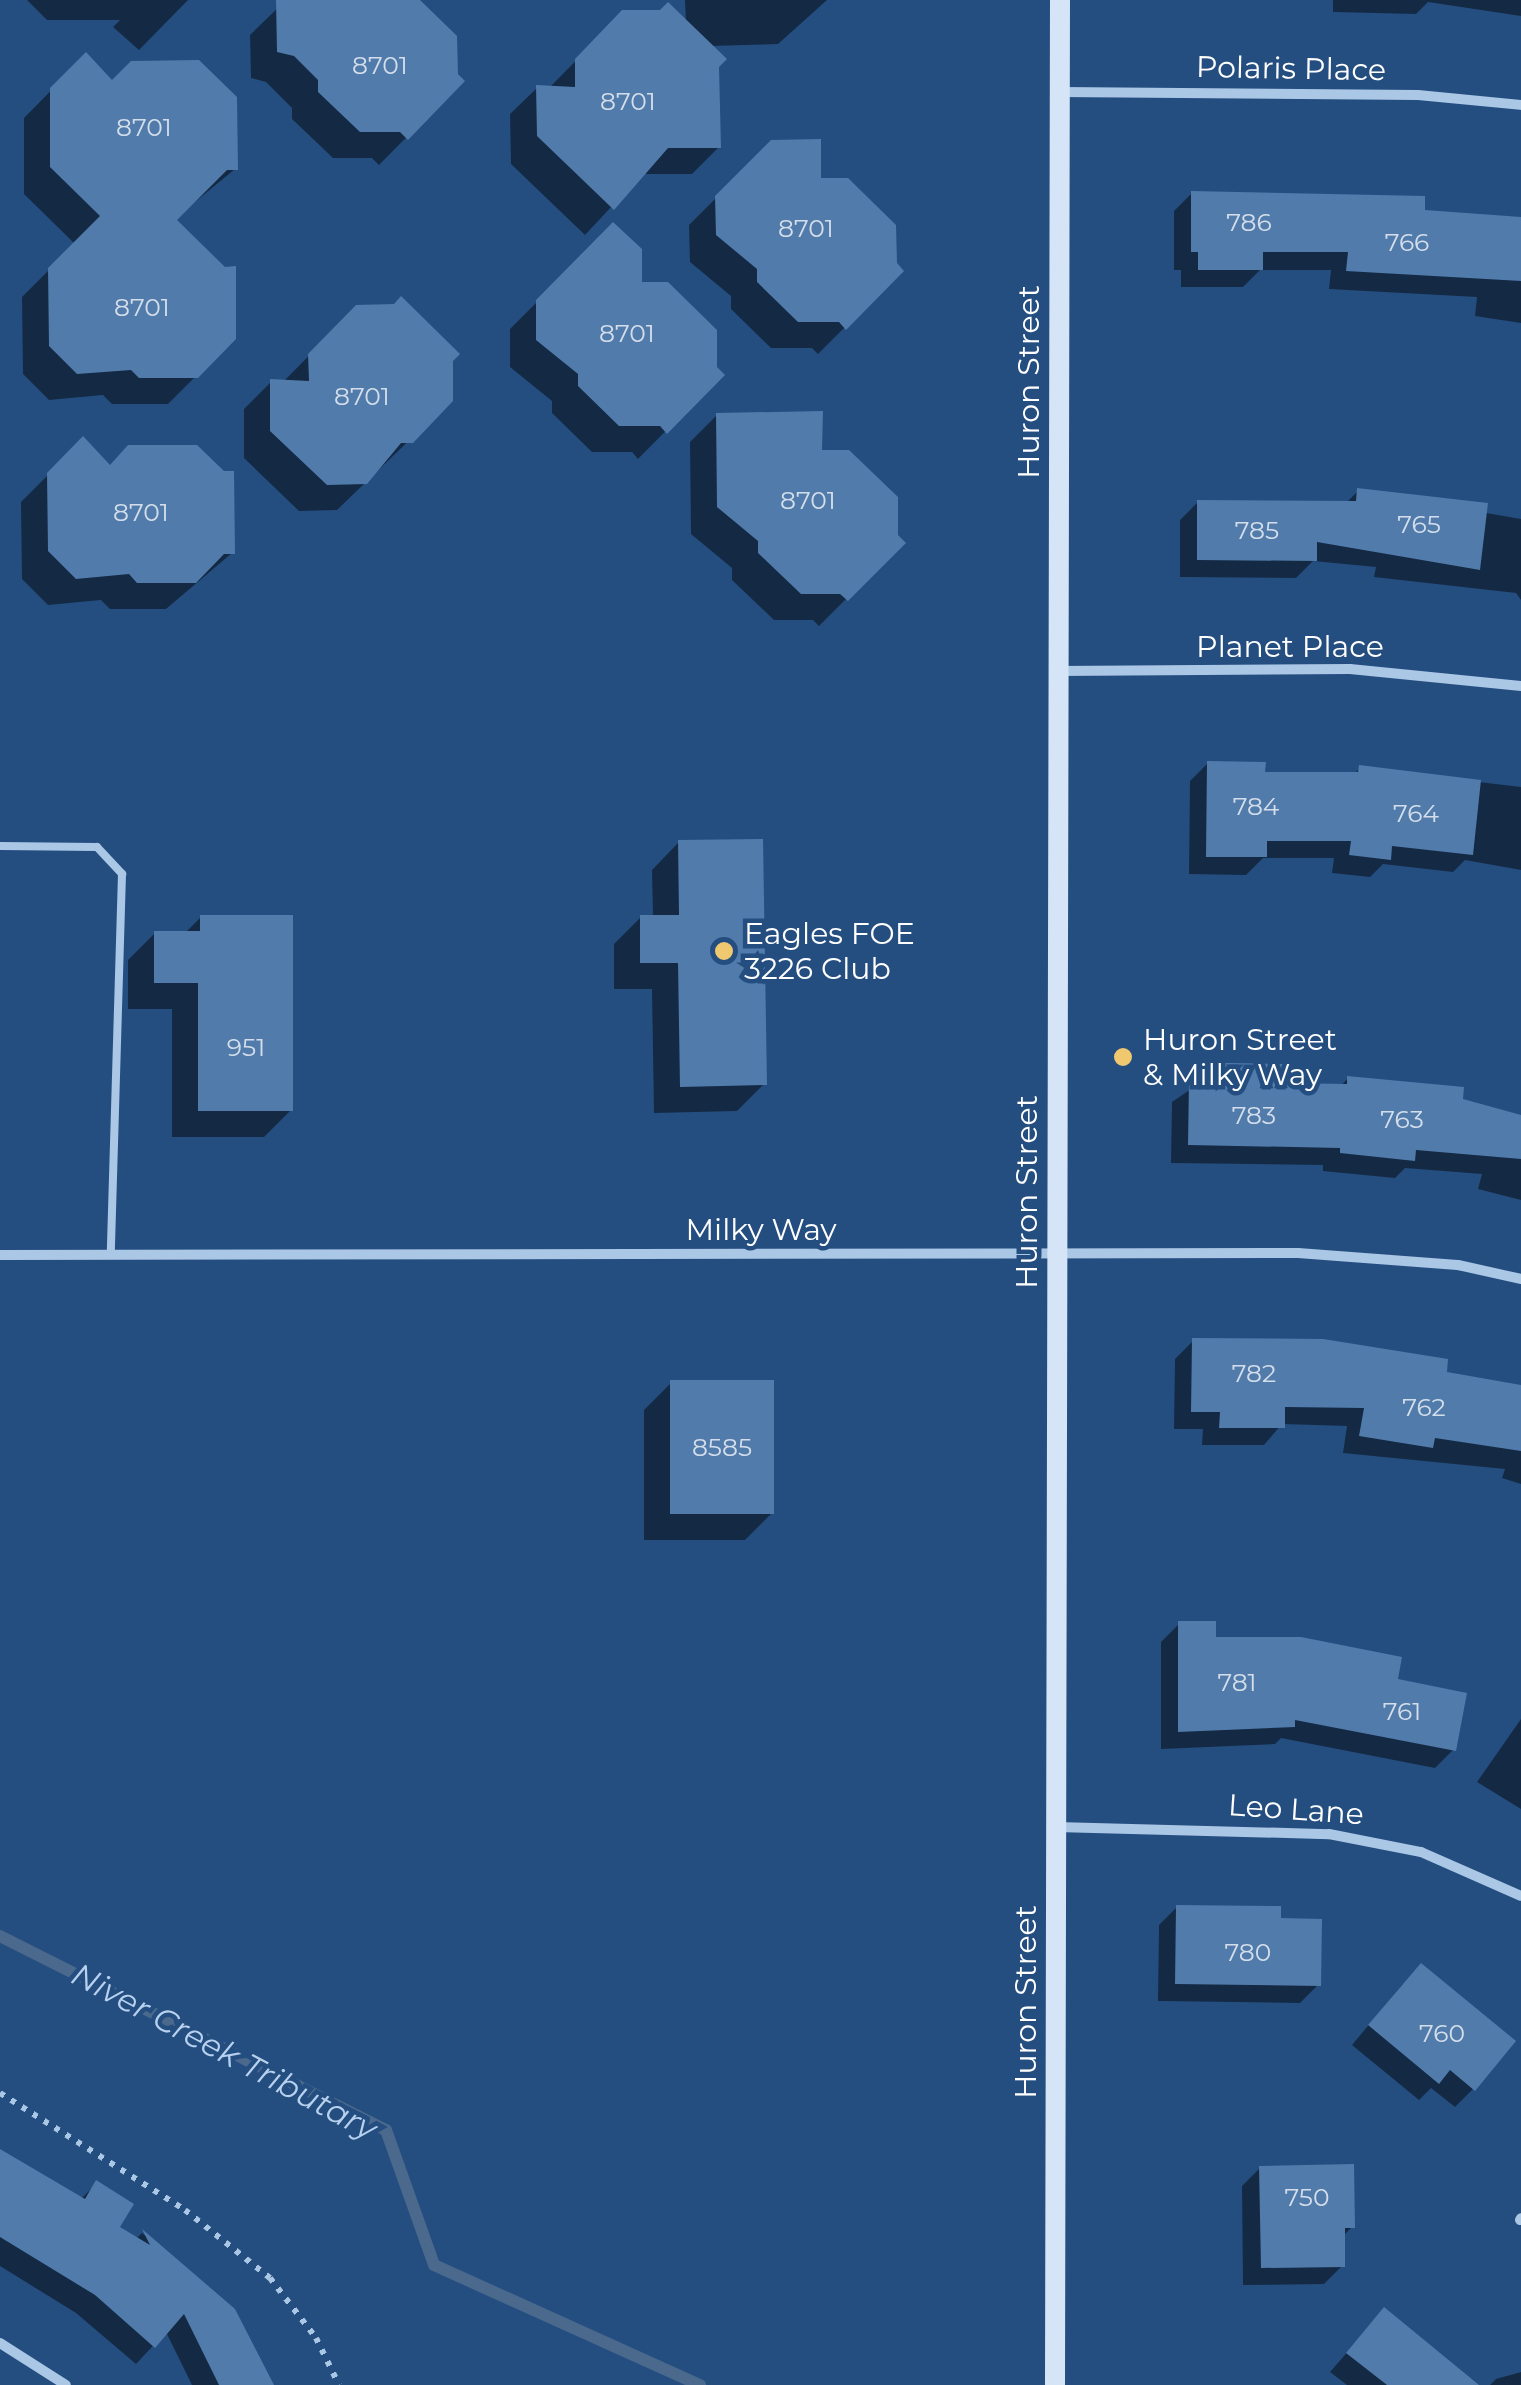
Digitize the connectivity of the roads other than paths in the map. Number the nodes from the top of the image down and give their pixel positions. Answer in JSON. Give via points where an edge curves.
{"nodes":[{"id":1,"x":1060,"y":0,"type":"edge"},
{"id":2,"x":1060,"y":92,"type":"junction"},
{"id":3,"x":1521,"y":104,"type":"edge"},
{"id":4,"x":1058,"y":670,"type":"junction"},
{"id":5,"x":1521,"y":686,"type":"edge"},
{"id":6,"x":0,"y":846,"type":"edge"},
{"id":7,"x":1057,"y":1252,"type":"junction"},
{"id":8,"x":0,"y":1255,"type":"edge"},
{"id":9,"x":111,"y":1255,"type":"junction"},
{"id":10,"x":1521,"y":1279,"type":"edge"},
{"id":11,"x":1056,"y":1827,"type":"junction"},
{"id":12,"x":1521,"y":1896,"type":"edge"},
{"id":13,"x":0,"y":2343,"type":"edge"},
{"id":14,"x":66,"y":2385,"type":"edge"},
{"id":15,"x":1054,"y":2385,"type":"edge"}],
"edges":[{"from":1,"to":2,"type":"main road","name":"Huron Street"},
{"from":2,"to":3,"type":"street","name":"Polaris Place","via":[[1418,95]]},
{"from":2,"to":4,"type":"main road","name":"Huron Street"},
{"from":4,"to":5,"type":"street","name":"Planet Place","via":[[1350,669]]},
{"from":4,"to":7,"type":"main road","name":"Huron Street"},
{"from":6,"to":9,"type":"lane","via":[[97,846],[122,874]]},
{"from":7,"to":9,"type":"street","name":"Milky Way"},
{"from":7,"to":10,"type":"street","name":"Milky Way","via":[[1298,1253],[1458,1266]]},
{"from":7,"to":11,"type":"main road","name":"Huron Street"},
{"from":8,"to":9,"type":"street","name":"Milky Way"},
{"from":11,"to":12,"type":"street","name":"Leo Lane","via":[[1346,1837],[1421,1852]]},
{"from":11,"to":15,"type":"main road","name":"Huron Street"},
{"from":13,"to":14,"type":"street"}]}
